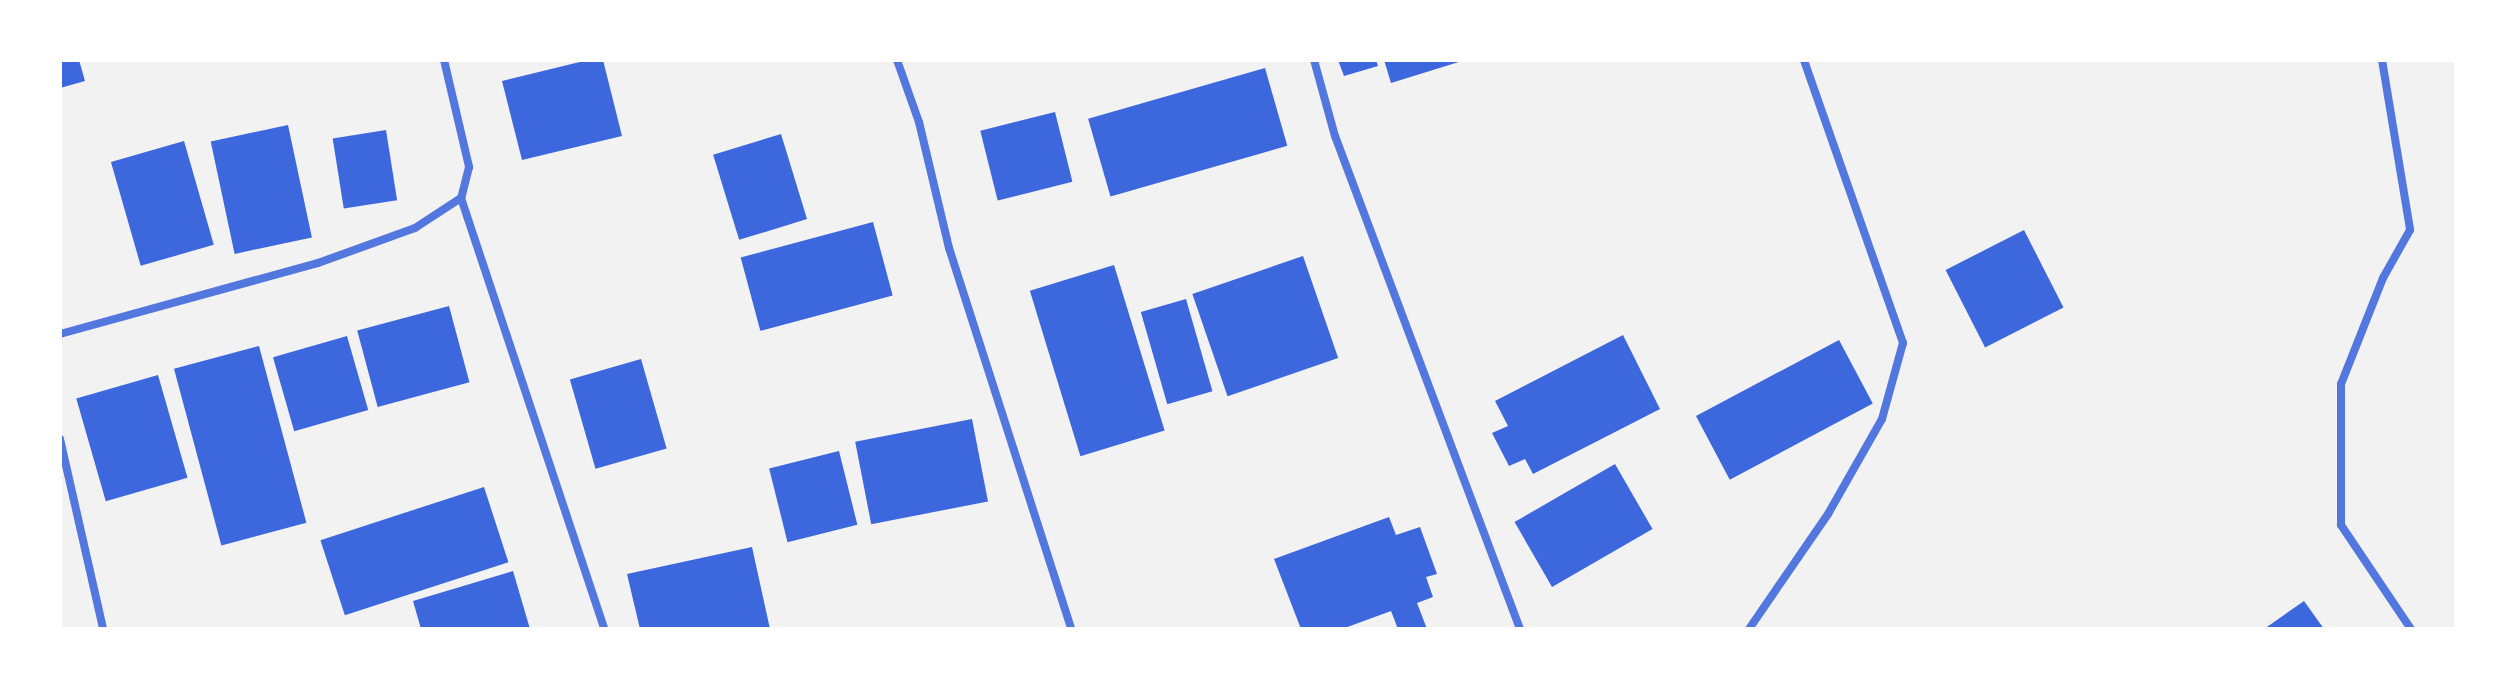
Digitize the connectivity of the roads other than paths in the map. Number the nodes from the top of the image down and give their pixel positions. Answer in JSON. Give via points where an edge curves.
{"nodes":[{"id":1,"x":444,"y":60,"type":"edge"},
{"id":2,"x":897,"y":60,"type":"edge"},
{"id":3,"x":1314,"y":60,"type":"edge"},
{"id":4,"x":1804,"y":60,"type":"edge"},
{"id":5,"x":2382,"y":60,"type":"edge"},
{"id":6,"x":461,"y":198,"type":"junction"},
{"id":7,"x":60,"y":334,"type":"edge"},
{"id":8,"x":60,"y":439,"type":"edge"},
{"id":9,"x":103,"y":629,"type":"edge"},
{"id":10,"x":604,"y":629,"type":"edge"},
{"id":11,"x":1071,"y":629,"type":"edge"},
{"id":12,"x":1520,"y":629,"type":"edge"},
{"id":13,"x":1749,"y":629,"type":"edge"},
{"id":14,"x":2411,"y":629,"type":"edge"}],
"edges":[{"from":1,"to":6,"type":"street","via":[[469,167]]},
{"from":2,"to":11,"type":"street","via":[[919,122],[949,248]]},
{"from":3,"to":12,"type":"street","via":[[1335,136]]},
{"from":4,"to":13,"type":"street","via":[[1903,343],[1882,419],[1828,514]]},
{"from":5,"to":14,"type":"street","via":[[2410,230],[2383,278],[2341,384],[2341,525]]},
{"from":6,"to":7,"type":"street","via":[[415,228],[318,263]]},
{"from":6,"to":10,"type":"street"},
{"from":8,"to":9,"type":"street"}]}
